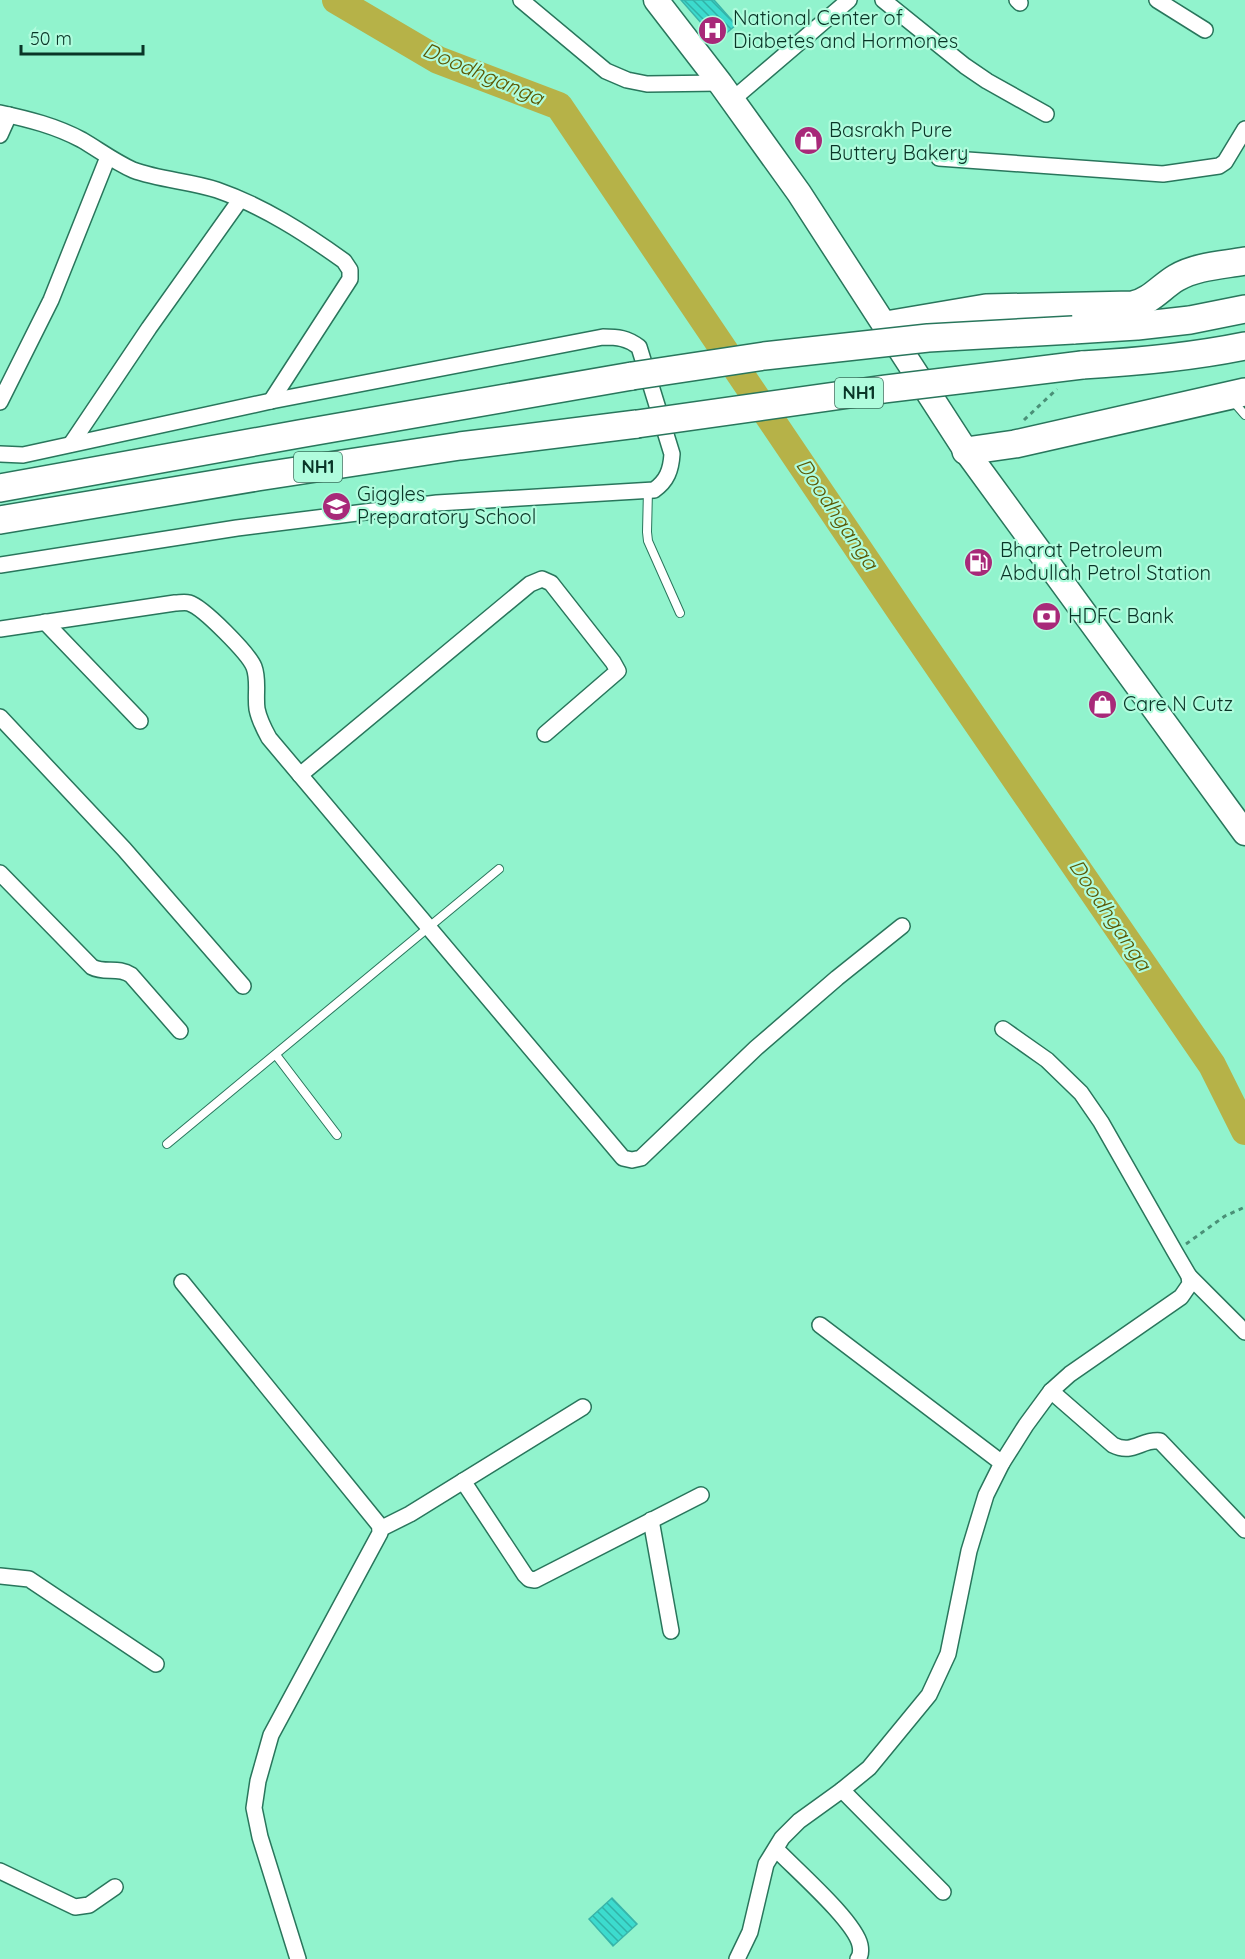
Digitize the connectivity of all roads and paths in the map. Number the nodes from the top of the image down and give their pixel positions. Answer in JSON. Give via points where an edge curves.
{"nodes":[{"id":1,"x":521,"y":0,"type":"edge"},
{"id":2,"x":656,"y":0,"type":"edge"},
{"id":3,"x":849,"y":0,"type":"edge"},
{"id":4,"x":883,"y":0,"type":"edge"},
{"id":5,"x":1157,"y":0,"type":"edge"},
{"id":6,"x":1205,"y":30,"type":"dead end"},
{"id":7,"x":726,"y":91,"type":"junction"},
{"id":8,"x":4,"y":114,"type":"edge"},
{"id":9,"x":1046,"y":114,"type":"dead end"},
{"id":10,"x":1245,"y":129,"type":"edge"},
{"id":11,"x":0,"y":135,"type":"edge"},
{"id":12,"x":108,"y":157,"type":"junction"},
{"id":13,"x":939,"y":158,"type":"dead end"},
{"id":14,"x":240,"y":200,"type":"junction"},
{"id":15,"x":1245,"y":261,"type":"edge"},
{"id":16,"x":1245,"y":309,"type":"edge"},
{"id":17,"x":886,"y":325,"type":"junction"},
{"id":18,"x":1245,"y":346,"type":"edge"},
{"id":19,"x":1082,"y":365,"type":"junction"},
{"id":20,"x":271,"y":401,"type":"junction"},
{"id":21,"x":1240,"y":401,"type":"edge"},
{"id":22,"x":0,"y":402,"type":"edge"},
{"id":23,"x":1022,"y":422,"type":"dead end"},
{"id":24,"x":70,"y":444,"type":"junction"},
{"id":25,"x":966,"y":451,"type":"junction"},
{"id":26,"x":0,"y":454,"type":"edge"},
{"id":27,"x":0,"y":488,"type":"edge"},
{"id":28,"x":648,"y":490,"type":"junction"},
{"id":29,"x":0,"y":520,"type":"edge"},
{"id":30,"x":0,"y":566,"type":"edge"},
{"id":31,"x":680,"y":613,"type":"dead end"},
{"id":32,"x":45,"y":622,"type":"junction"},
{"id":33,"x":0,"y":629,"type":"edge"},
{"id":34,"x":0,"y":717,"type":"edge"},
{"id":35,"x":140,"y":721,"type":"dead end"},
{"id":36,"x":544,"y":734,"type":"dead end"},
{"id":37,"x":300,"y":775,"type":"junction"},
{"id":38,"x":1245,"y":833,"type":"edge"},
{"id":39,"x":499,"y":869,"type":"dead end"},
{"id":40,"x":0,"y":873,"type":"edge"},
{"id":41,"x":902,"y":926,"type":"dead end"},
{"id":42,"x":427,"y":928,"type":"junction"},
{"id":43,"x":243,"y":986,"type":"dead end"},
{"id":44,"x":1003,"y":1029,"type":"dead end"},
{"id":45,"x":180,"y":1031,"type":"dead end"},
{"id":46,"x":276,"y":1055,"type":"junction"},
{"id":47,"x":337,"y":1135,"type":"dead end"},
{"id":48,"x":167,"y":1144,"type":"dead end"},
{"id":49,"x":1245,"y":1207,"type":"edge"},
{"id":50,"x":1175,"y":1252,"type":"junction"},
{"id":51,"x":1188,"y":1276,"type":"junction"},
{"id":52,"x":182,"y":1282,"type":"dead end"},
{"id":53,"x":820,"y":1325,"type":"dead end"},
{"id":54,"x":1245,"y":1332,"type":"edge"},
{"id":55,"x":1051,"y":1391,"type":"junction"},
{"id":56,"x":583,"y":1407,"type":"dead end"},
{"id":57,"x":1002,"y":1463,"type":"junction"},
{"id":58,"x":463,"y":1481,"type":"junction"},
{"id":59,"x":701,"y":1495,"type":"dead end"},
{"id":60,"x":651,"y":1520,"type":"junction"},
{"id":61,"x":380,"y":1529,"type":"junction"},
{"id":62,"x":1245,"y":1530,"type":"edge"},
{"id":63,"x":0,"y":1576,"type":"edge"},
{"id":64,"x":671,"y":1630,"type":"dead end"},
{"id":65,"x":156,"y":1664,"type":"dead end"},
{"id":66,"x":842,"y":1790,"type":"junction"},
{"id":67,"x":776,"y":1849,"type":"junction"},
{"id":68,"x":0,"y":1871,"type":"edge"},
{"id":69,"x":115,"y":1887,"type":"dead end"},
{"id":70,"x":943,"y":1892,"type":"dead end"},
{"id":71,"x":298,"y":1959,"type":"edge"},
{"id":72,"x":737,"y":1959,"type":"edge"},
{"id":73,"x":858,"y":1959,"type":"edge"}],
"edges":[{"from":1,"to":7,"type":"street","via":[[616,76],[647,84]]},
{"from":2,"to":7,"type":"main road"},
{"from":3,"to":7,"type":"street"},
{"from":4,"to":9,"type":"street","via":[[964,66]]},
{"from":5,"to":6,"type":"street"},
{"from":7,"to":17,"type":"main road"},
{"from":8,"to":11,"type":"street"},
{"from":8,"to":12,"type":"street","via":[[64,131]]},
{"from":10,"to":13,"type":"street","via":[[1219,166],[1163,174]]},
{"from":12,"to":14,"type":"street","via":[[149,175],[216,190]]},
{"from":12,"to":22,"type":"street","via":[[51,300]]},
{"from":14,"to":20,"type":"street","via":[[306,234],[344,261],[350,274]]},
{"from":14,"to":24,"type":"street"},
{"from":15,"to":17,"type":"highway","via":[[1190,271],[1142,303],[1132,305],[986,308]]},
{"from":16,"to":27,"type":"highway","number":"NH1","bridge":true,"via":[[1137,326],[928,338],[764,356]]},
{"from":17,"to":25,"type":"main road"},
{"from":18,"to":19,"type":"highway","number":"NH1","via":[[1152,361]]},
{"from":19,"to":23,"type":"path"},
{"from":19,"to":29,"type":"highway","number":"NH1","bridge":true,"via":[[448,447]]},
{"from":20,"to":24,"type":"street"},
{"from":20,"to":28,"type":"street","via":[[603,337],[631,340],[639,347],[672,454],[666,478],[654,490]]},
{"from":21,"to":25,"type":"highway"},
{"from":24,"to":26,"type":"street","via":[[23,455]]},
{"from":25,"to":38,"type":"main road"},
{"from":28,"to":30,"type":"street","via":[[425,504],[237,528]]},
{"from":28,"to":31,"type":"lane","via":[[648,541]]},
{"from":32,"to":33,"type":"street"},
{"from":32,"to":35,"type":"street"},
{"from":32,"to":37,"type":"street","via":[[190,603],[206,613],[248,657],[254,667],[261,723]]},
{"from":34,"to":43,"type":"street","via":[[124,849]]},
{"from":36,"to":37,"type":"street","via":[[618,671],[551,583],[542,579],[530,584]]},
{"from":37,"to":42,"type":"street"},
{"from":39,"to":42,"type":"lane"},
{"from":40,"to":45,"type":"street","via":[[92,967],[124,970],[131,975]]},
{"from":41,"to":42,"type":"street","via":[[756,1048],[641,1158],[632,1160],[616,1152]]},
{"from":42,"to":46,"type":"lane"},
{"from":44,"to":50,"type":"street","via":[[1047,1060],[1081,1094]]},
{"from":46,"to":47,"type":"lane"},
{"from":46,"to":48,"type":"lane"},
{"from":49,"to":50,"type":"path","via":[[1225,1216]]},
{"from":50,"to":51,"type":"street"},
{"from":51,"to":54,"type":"street"},
{"from":51,"to":55,"type":"street","via":[[1190,1284],[1181,1298],[1091,1357]]},
{"from":52,"to":61,"type":"street","via":[[375,1517]]},
{"from":53,"to":57,"type":"street"},
{"from":55,"to":57,"type":"street"},
{"from":55,"to":62,"type":"street","via":[[1121,1449],[1160,1441]]},
{"from":56,"to":58,"type":"street"},
{"from":57,"to":66,"type":"street","via":[[976,1524],[954,1633],[939,1676],[895,1739]]},
{"from":58,"to":60,"type":"street","via":[[530,1579],[535,1580]]},
{"from":58,"to":61,"type":"street"},
{"from":59,"to":60,"type":"street"},
{"from":60,"to":64,"type":"street"},
{"from":61,"to":71,"type":"street","via":[[271,1735],[258,1781],[254,1808],[260,1838]]},
{"from":63,"to":65,"type":"street","via":[[29,1578]]},
{"from":66,"to":67,"type":"street","via":[[799,1821]]},
{"from":66,"to":70,"type":"street"},
{"from":67,"to":72,"type":"street","via":[[766,1864],[750,1932]]},
{"from":67,"to":73,"type":"street","via":[[856,1934],[861,1946]]},
{"from":68,"to":69,"type":"street","via":[[75,1907],[89,1905]]}]}
